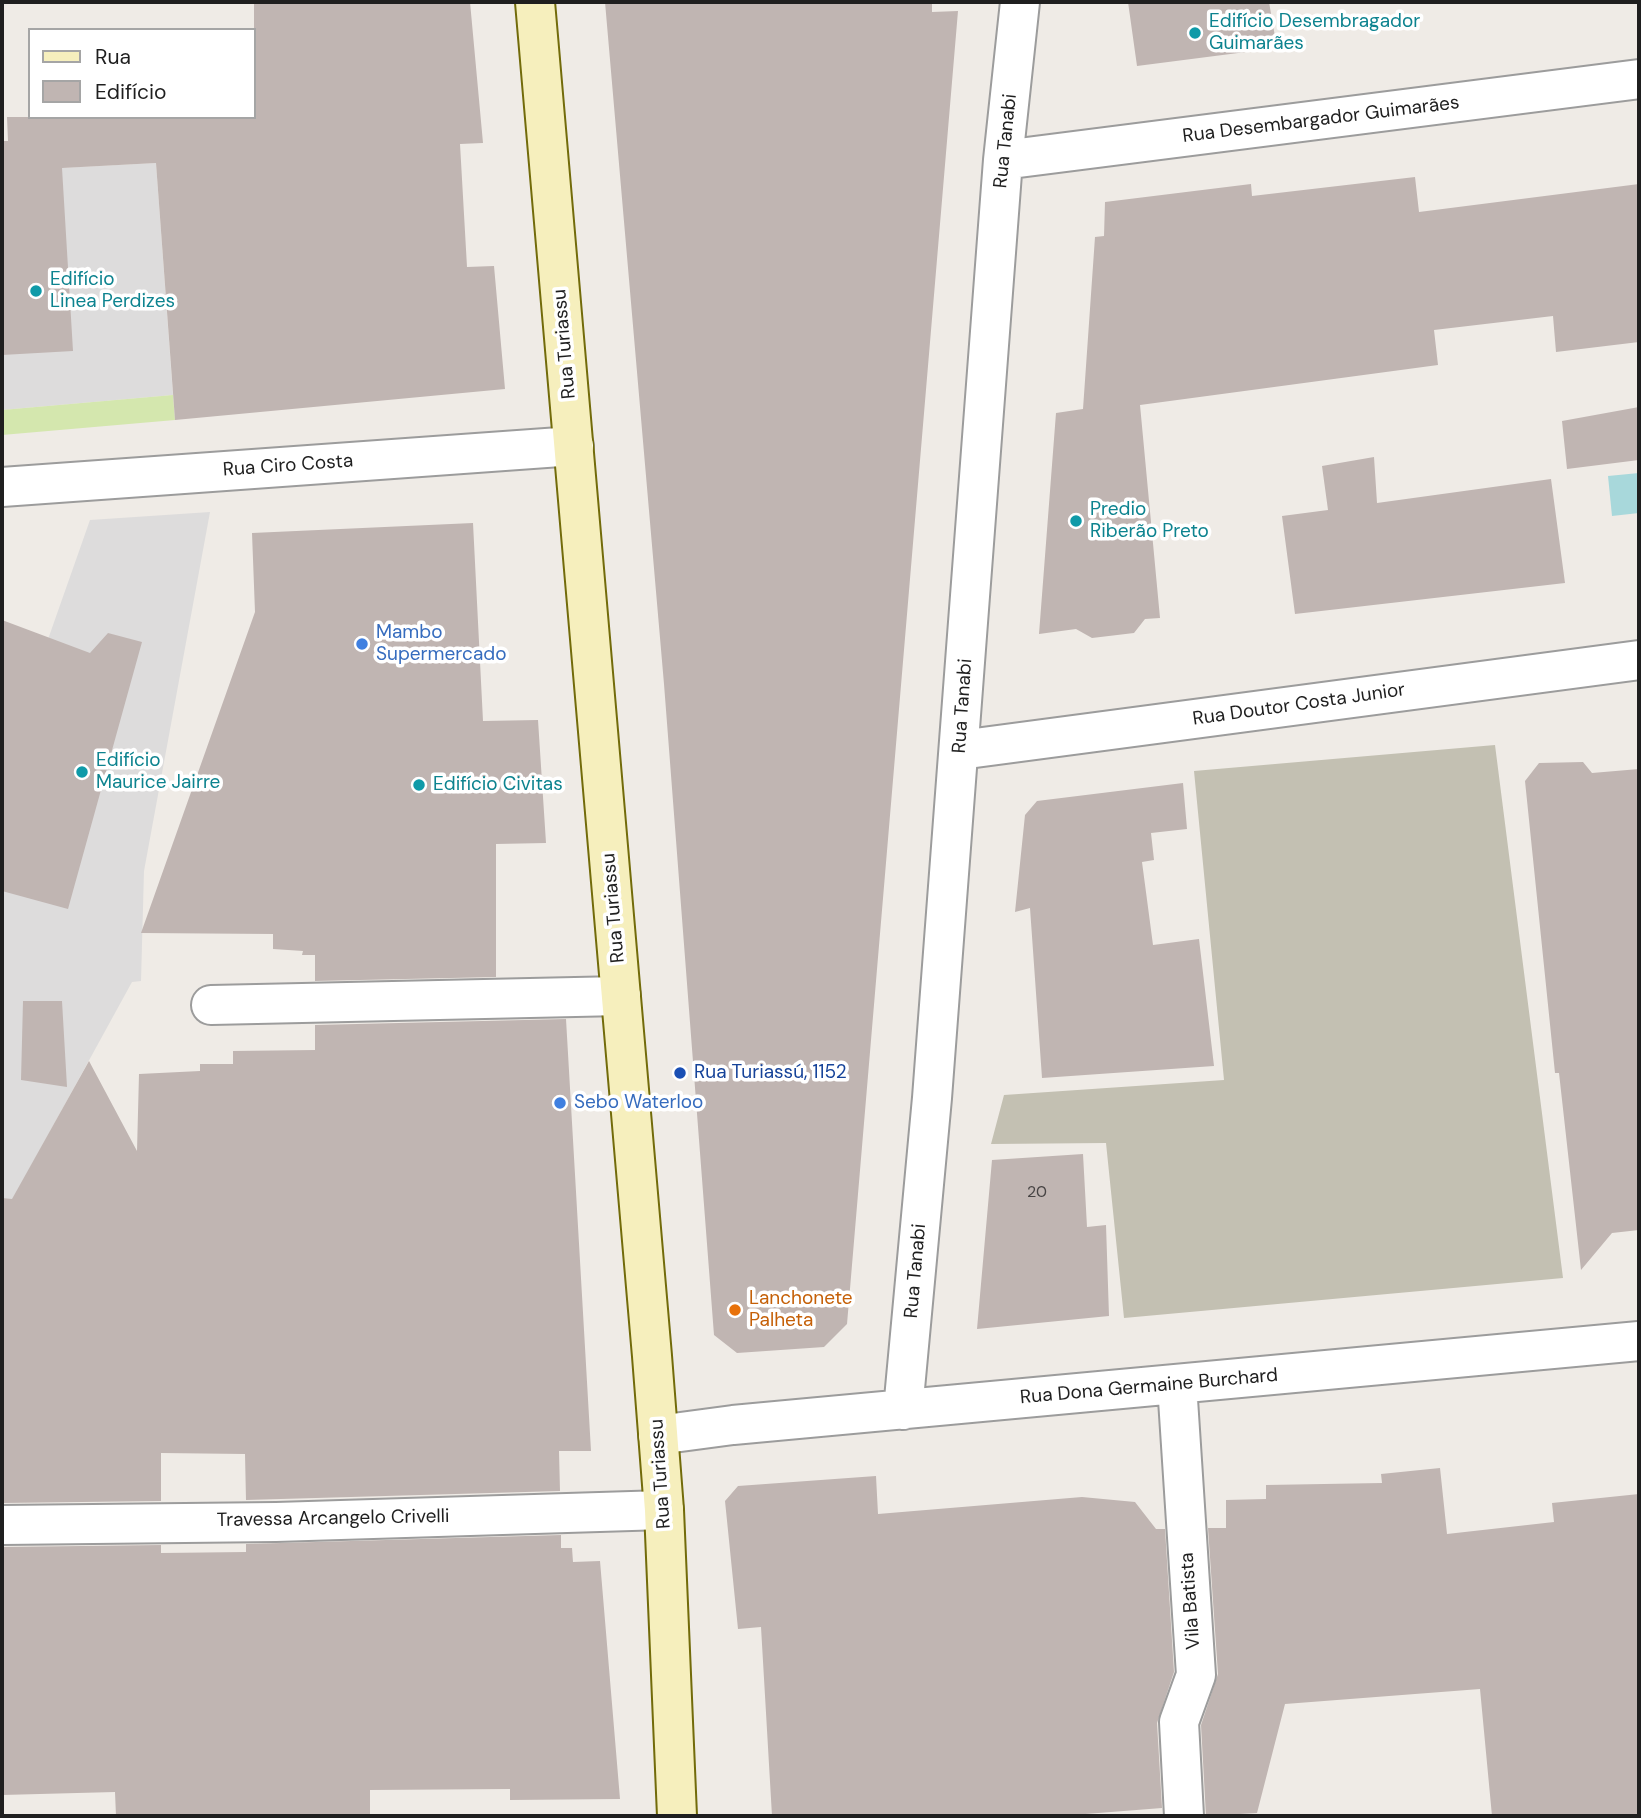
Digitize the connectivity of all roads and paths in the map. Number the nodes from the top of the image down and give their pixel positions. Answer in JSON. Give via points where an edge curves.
{"nodes":[{"id":1,"x":535,"y":2,"type":"edge"},
{"id":2,"x":1020,"y":2,"type":"edge"},
{"id":3,"x":1639,"y":79,"type":"edge"},
{"id":4,"x":1003,"y":160,"type":"junction"},
{"id":5,"x":575,"y":446,"type":"junction"},
{"id":6,"x":2,"y":487,"type":"edge"},
{"id":7,"x":1639,"y":660,"type":"edge"},
{"id":8,"x":960,"y":750,"type":"junction"},
{"id":9,"x":621,"y":996,"type":"junction"},
{"id":10,"x":211,"y":1005,"type":"dead end"},
{"id":11,"x":1639,"y":1341,"type":"edge"},
{"id":12,"x":1177,"y":1384,"type":"junction"},
{"id":13,"x":903,"y":1410,"type":"junction"},
{"id":14,"x":658,"y":1435,"type":"junction"},
{"id":15,"x":664,"y":1510,"type":"junction"},
{"id":16,"x":2,"y":1525,"type":"edge"},
{"id":17,"x":677,"y":1816,"type":"edge"},
{"id":18,"x":1184,"y":1816,"type":"edge"}],
"edges":[{"from":1,"to":5,"type":"street","name":"Rua Turiassu"},
{"from":2,"to":4,"type":"street","name":"Rua Tanabi"},
{"from":3,"to":4,"type":"street","name":"Rua Desembargador Guimarães"},
{"from":4,"to":8,"type":"street","name":"Rua Tanabi"},
{"from":5,"to":6,"type":"street","name":"Rua Ciro Costa"},
{"from":5,"to":9,"type":"street","name":"Rua Turiassu"},
{"from":7,"to":8,"type":"street","name":"Rua Doutor Costa Junior"},
{"from":8,"to":13,"type":"street","name":"Rua Tanabi"},
{"from":9,"to":10,"type":"street"},
{"from":9,"to":14,"type":"street","name":"Rua Turiassu"},
{"from":11,"to":12,"type":"street","name":"Rua Dona Germaine Burchard"},
{"from":12,"to":13,"type":"street","name":"Rua Dona Germaine Burchard"},
{"from":12,"to":18,"type":"street","name":"Vila Batista","via":[[1196,1675],[1179,1722]]},
{"from":13,"to":14,"type":"street","name":"Rua Dona Germaine Burchard"},
{"from":14,"to":15,"type":"street","name":"Rua Turiassu"},
{"from":15,"to":16,"type":"street","name":"Travessa Arcangelo Crivelli"},
{"from":15,"to":17,"type":"street","name":"Rua Turiassu"}]}
